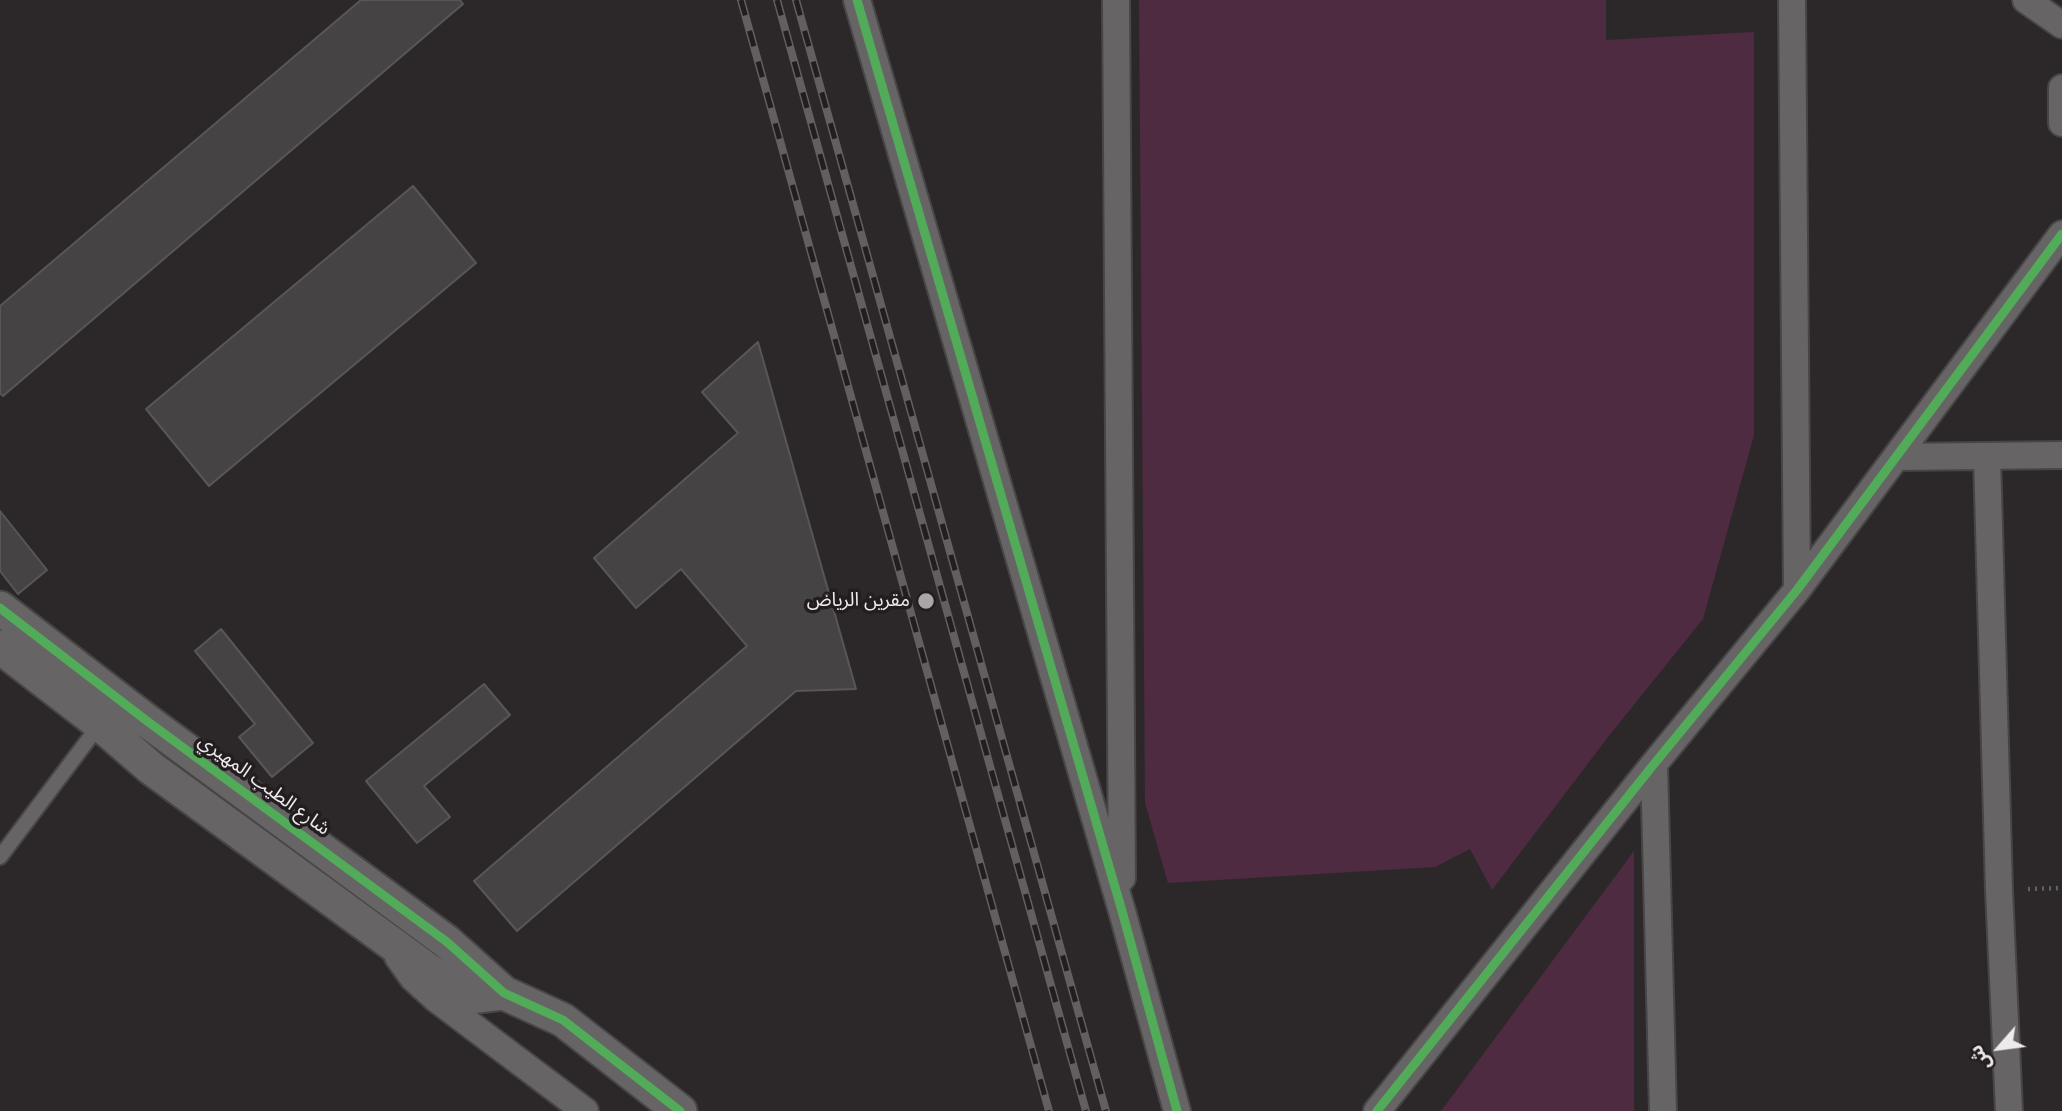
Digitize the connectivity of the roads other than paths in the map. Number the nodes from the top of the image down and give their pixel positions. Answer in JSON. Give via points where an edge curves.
{"nodes":[{"id":1,"x":857,"y":0,"type":"edge"},
{"id":2,"x":1116,"y":0,"type":"edge"},
{"id":3,"x":1793,"y":0,"type":"edge"},
{"id":4,"x":2026,"y":0,"type":"edge"},
{"id":5,"x":2062,"y":25,"type":"edge"},
{"id":6,"x":2062,"y":88,"type":"edge"},
{"id":7,"x":2062,"y":123,"type":"edge"},
{"id":8,"x":2062,"y":234,"type":"edge"},
{"id":9,"x":1987,"y":456,"type":"junction"},
{"id":10,"x":2062,"y":456,"type":"edge"},
{"id":11,"x":1896,"y":457,"type":"junction"},
{"id":12,"x":1797,"y":590,"type":"junction"},
{"id":13,"x":0,"y":608,"type":"edge"},
{"id":14,"x":0,"y":647,"type":"edge"},
{"id":15,"x":100,"y":724,"type":"junction"},
{"id":16,"x":1654,"y":764,"type":"junction"},
{"id":17,"x":0,"y":857,"type":"edge"},
{"id":18,"x":1122,"y":911,"type":"junction"},
{"id":19,"x":389,"y":940,"type":"junction"},
{"id":20,"x":503,"y":993,"type":"junction"},
{"id":21,"x":585,"y":1111,"type":"edge"},
{"id":22,"x":680,"y":1111,"type":"edge"},
{"id":23,"x":1177,"y":1111,"type":"edge"},
{"id":24,"x":1377,"y":1111,"type":"edge"},
{"id":25,"x":1663,"y":1111,"type":"edge"},
{"id":26,"x":2008,"y":1111,"type":"edge"}],
"edges":[{"from":1,"to":18,"type":"street"},
{"from":2,"to":18,"type":"street"},
{"from":3,"to":12,"type":"street"},
{"from":4,"to":5,"type":"street"},
{"from":6,"to":7,"type":"street"},
{"from":8,"to":11,"type":"street"},
{"from":9,"to":10,"type":"street"},
{"from":9,"to":11,"type":"street"},
{"from":9,"to":26,"type":"street"},
{"from":11,"to":12,"type":"street"},
{"from":12,"to":16,"type":"street"},
{"from":13,"to":20,"type":"street","name":"شارع الطيب المهيري","via":[[447,942]]},
{"from":14,"to":15,"type":"street"},
{"from":15,"to":17,"type":"lane"},
{"from":15,"to":19,"type":"street","via":[[151,768]]},
{"from":16,"to":24,"type":"street"},
{"from":16,"to":25,"type":"street"},
{"from":18,"to":23,"type":"street"},
{"from":19,"to":20,"type":"street","via":[[472,997]]},
{"from":19,"to":21,"type":"street","via":[[404,968],[424,988]]},
{"from":20,"to":22,"type":"street","via":[[563,1020]]}]}
